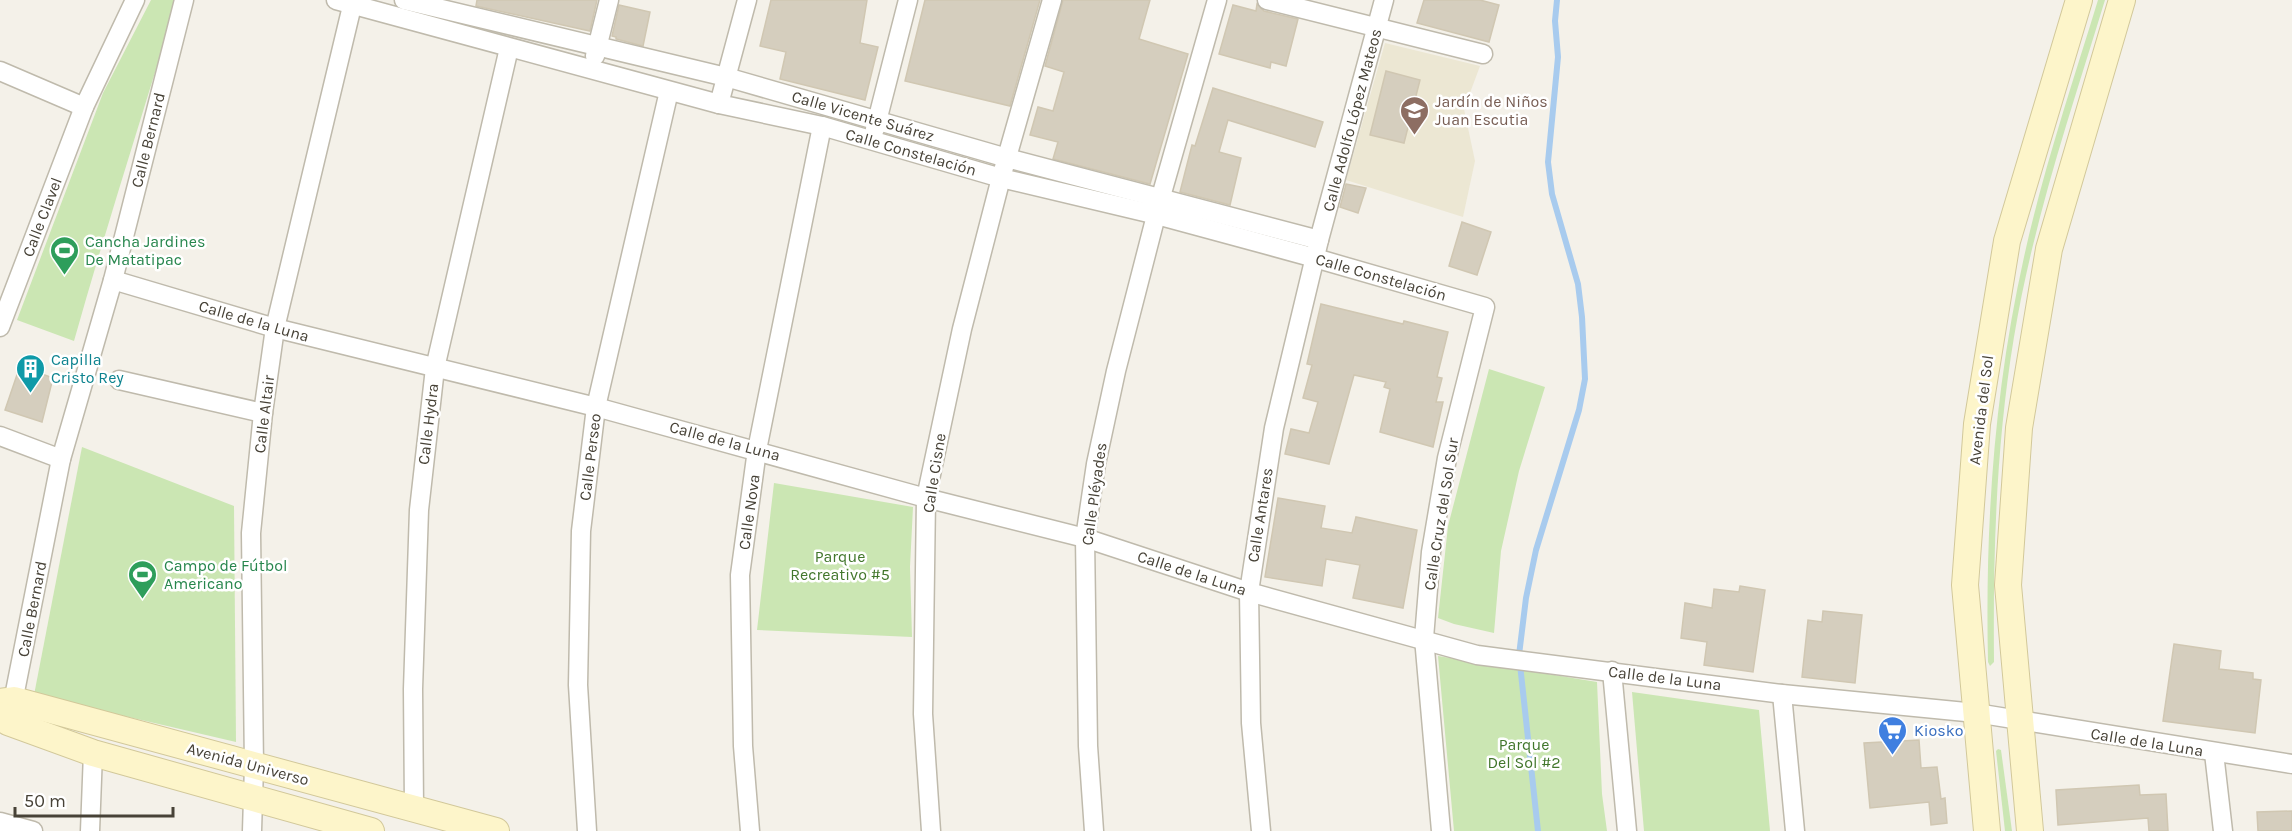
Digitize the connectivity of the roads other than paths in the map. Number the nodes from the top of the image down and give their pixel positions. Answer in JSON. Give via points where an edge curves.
{"nodes":[{"id":1,"x":135,"y":0,"type":"edge"},
{"id":2,"x":184,"y":0,"type":"edge"},
{"id":3,"x":404,"y":0,"type":"edge"},
{"id":4,"x":609,"y":0,"type":"edge"},
{"id":5,"x":747,"y":0,"type":"edge"},
{"id":6,"x":908,"y":0,"type":"edge"},
{"id":7,"x":1052,"y":0,"type":"edge"},
{"id":8,"x":1217,"y":0,"type":"edge"},
{"id":9,"x":1267,"y":0,"type":"edge"},
{"id":10,"x":1384,"y":0,"type":"edge"},
{"id":11,"x":2079,"y":0,"type":"edge"},
{"id":12,"x":2122,"y":0,"type":"edge"},
{"id":13,"x":344,"y":3,"type":"edge"},
{"id":14,"x":462,"y":6,"type":"edge"},
{"id":15,"x":393,"y":8,"type":"edge"},
{"id":16,"x":1377,"y":27,"type":"junction"},
{"id":17,"x":455,"y":32,"type":"junction"},
{"id":18,"x":598,"y":47,"type":"junction"},
{"id":19,"x":509,"y":48,"type":"junction"},
{"id":20,"x":1483,"y":54,"type":"dead end"},
{"id":21,"x":592,"y":70,"type":"junction"},
{"id":22,"x":0,"y":71,"type":"edge"},
{"id":23,"x":726,"y":77,"type":"junction"},
{"id":24,"x":669,"y":90,"type":"junction"},
{"id":25,"x":719,"y":104,"type":"junction"},
{"id":26,"x":84,"y":107,"type":"junction"},
{"id":27,"x":877,"y":120,"type":"junction"},
{"id":28,"x":822,"y":126,"type":"junction"},
{"id":29,"x":872,"y":140,"type":"junction"},
{"id":30,"x":1007,"y":158,"type":"junction"},
{"id":31,"x":1001,"y":178,"type":"junction"},
{"id":32,"x":1158,"y":207,"type":"junction"},
{"id":33,"x":1317,"y":249,"type":"junction"},
{"id":34,"x":113,"y":280,"type":"junction"},
{"id":35,"x":1485,"y":307,"type":"joint"},
{"id":36,"x":0,"y":327,"type":"edge"},
{"id":37,"x":275,"y":328,"type":"junction"},
{"id":38,"x":435,"y":368,"type":"junction"},
{"id":39,"x":119,"y":380,"type":"dead end"},
{"id":40,"x":596,"y":407,"type":"junction"},
{"id":41,"x":263,"y":413,"type":"junction"},
{"id":42,"x":0,"y":436,"type":"edge"},
{"id":43,"x":757,"y":450,"type":"junction"},
{"id":44,"x":61,"y":459,"type":"junction"},
{"id":45,"x":926,"y":498,"type":"junction"},
{"id":46,"x":1085,"y":538,"type":"junction"},
{"id":47,"x":1249,"y":591,"type":"junction"},
{"id":48,"x":1424,"y":638,"type":"junction"},
{"id":49,"x":1612,"y":671,"type":"junction"},
{"id":50,"x":1782,"y":694,"type":"junction"},
{"id":51,"x":6,"y":710,"type":"edge"},
{"id":52,"x":1976,"y":713,"type":"junction"},
{"id":53,"x":81,"y":717,"type":"junction"},
{"id":54,"x":2020,"y":720,"type":"junction"},
{"id":55,"x":83,"y":750,"type":"junction"},
{"id":56,"x":2214,"y":753,"type":"junction"},
{"id":57,"x":2292,"y":764,"type":"edge"},
{"id":58,"x":254,"y":766,"type":"junction"},
{"id":59,"x":254,"y":799,"type":"junction"},
{"id":60,"x":414,"y":808,"type":"junction"},
{"id":61,"x":0,"y":822,"type":"edge"},
{"id":62,"x":33,"y":831,"type":"edge"},
{"id":63,"x":90,"y":831,"type":"edge"},
{"id":64,"x":252,"y":831,"type":"edge"},
{"id":65,"x":371,"y":831,"type":"edge"},
{"id":66,"x":496,"y":831,"type":"edge"},
{"id":67,"x":587,"y":831,"type":"edge"},
{"id":68,"x":750,"y":831,"type":"edge"},
{"id":69,"x":931,"y":831,"type":"edge"},
{"id":70,"x":1094,"y":831,"type":"edge"},
{"id":71,"x":1261,"y":831,"type":"edge"},
{"id":72,"x":1441,"y":831,"type":"edge"},
{"id":73,"x":1627,"y":831,"type":"edge"},
{"id":74,"x":1795,"y":831,"type":"edge"},
{"id":75,"x":1987,"y":831,"type":"edge"},
{"id":76,"x":2030,"y":831,"type":"edge"},
{"id":77,"x":2223,"y":831,"type":"edge"}],
"edges":[{"from":1,"to":26,"type":"street","name":"Calle Clavel"},
{"from":2,"to":34,"type":"street","name":"Calle Bernard"},
{"from":3,"to":14,"type":"street","name":"Calle Vicente Suárez"},
{"from":4,"to":18,"type":"street"},
{"from":5,"to":23,"type":"street"},
{"from":6,"to":27,"type":"street"},
{"from":7,"to":30,"type":"street","name":"Calle Cisne"},
{"from":8,"to":32,"type":"street","name":"Calle Pléyades"},
{"from":9,"to":16,"type":"street"},
{"from":10,"to":16,"type":"street","name":"Calle Adolfo López Mateos"},
{"from":11,"to":52,"type":"street","name":"Avenida del Sol","via":[[2007,242],[1977,424],[1965,585]]},
{"from":12,"to":54,"type":"street","via":[[2049,249],[2019,428],[2008,585]]},
{"from":13,"to":15,"type":"street","name":"Calle Constelación"},
{"from":13,"to":37,"type":"street","name":"Calle Altair"},
{"from":14,"to":17,"type":"street"},
{"from":14,"to":18,"type":"street","name":"Calle Vicente Suárez"},
{"from":15,"to":17,"type":"street","name":"Calle Constelación"},
{"from":16,"to":20,"type":"street"},
{"from":16,"to":33,"type":"street","name":"Calle Adolfo López Mateos"},
{"from":17,"to":19,"type":"street","name":"Calle Constelación"},
{"from":18,"to":21,"type":"street"},
{"from":18,"to":23,"type":"street","name":"Calle Vicente Suárez"},
{"from":19,"to":21,"type":"street","name":"Calle Constelación"},
{"from":19,"to":38,"type":"street","name":"Calle Hydra"},
{"from":21,"to":24,"type":"street","name":"Calle Constelación"},
{"from":22,"to":26,"type":"street"},
{"from":23,"to":25,"type":"street"},
{"from":23,"to":27,"type":"street","name":"Calle Vicente Suárez"},
{"from":24,"to":25,"type":"street","name":"Calle Constelación"},
{"from":24,"to":40,"type":"street","name":"Calle Perseo"},
{"from":25,"to":28,"type":"street","name":"Calle Constelación"},
{"from":26,"to":36,"type":"street","name":"Calle Clavel"},
{"from":27,"to":29,"type":"street"},
{"from":27,"to":30,"type":"street","name":"Calle Vicente Suárez"},
{"from":28,"to":29,"type":"street","name":"Calle Constelación"},
{"from":28,"to":43,"type":"street","name":"Calle Nova"},
{"from":29,"to":31,"type":"street","name":"Calle Constelación"},
{"from":30,"to":31,"type":"street","name":"Calle Cisne"},
{"from":30,"to":32,"type":"street","name":"Calle Vicente Suárez"},
{"from":31,"to":32,"type":"street","name":"Calle Constelación"},
{"from":31,"to":45,"type":"street","name":"Calle Cisne","via":[[962,329]]},
{"from":32,"to":33,"type":"street","name":"Calle Constelación"},
{"from":32,"to":46,"type":"street","name":"Calle Pléyades","via":[[1116,371]]},
{"from":33,"to":35,"type":"street","name":"Calle Constelación"},
{"from":33,"to":47,"type":"street","name":"Calle Antares","via":[[1274,428]]},
{"from":34,"to":37,"type":"street","name":"Calle de la Luna"},
{"from":34,"to":44,"type":"street","name":"Calle Bernard"},
{"from":35,"to":48,"type":"street","name":"Calle Cruz del Sol Sur","via":[[1447,458],[1431,552]]},
{"from":37,"to":38,"type":"street","name":"Calle de la Luna"},
{"from":37,"to":41,"type":"street","name":"Calle Altair"},
{"from":38,"to":40,"type":"street","name":"Calle de la Luna"},
{"from":38,"to":60,"type":"street","name":"Calle Hydra","via":[[418,510]]},
{"from":39,"to":41,"type":"street"},
{"from":40,"to":43,"type":"street","name":"Calle de la Luna"},
{"from":40,"to":67,"type":"street","name":"Calle Perseo","via":[[580,555],[578,685]]},
{"from":41,"to":58,"type":"street","name":"Calle Altair","via":[[251,532]]},
{"from":42,"to":44,"type":"street"},
{"from":43,"to":45,"type":"street","name":"Calle de la Luna"},
{"from":43,"to":68,"type":"street","name":"Calle Nova","via":[[740,575],[743,746]]},
{"from":44,"to":51,"type":"street","name":"Calle Bernard"},
{"from":45,"to":46,"type":"street","name":"Calle de la Luna"},
{"from":45,"to":69,"type":"street","name":"Calle Cisne","via":[[923,714]]},
{"from":46,"to":47,"type":"street","name":"Calle de la Luna"},
{"from":46,"to":70,"type":"street","name":"Calle Pléyades","via":[[1088,746]]},
{"from":47,"to":48,"type":"street","name":"Calle de la Luna"},
{"from":47,"to":71,"type":"street","name":"Calle Antares","via":[[1251,723]]},
{"from":48,"to":49,"type":"street","name":"Calle de la Luna","via":[[1477,655]]},
{"from":48,"to":72,"type":"street","name":"Calle Cruz del Sol Sur"},
{"from":49,"to":50,"type":"street","name":"Calle de la Luna"},
{"from":49,"to":73,"type":"street"},
{"from":50,"to":52,"type":"street","name":"Calle de la Luna"},
{"from":50,"to":74,"type":"street"},
{"from":51,"to":53,"type":"street","name":"Avenida Universo"},
{"from":51,"to":55,"type":"street","name":"Avenida Universo"},
{"from":52,"to":54,"type":"street","name":"Calle de la Luna"},
{"from":52,"to":75,"type":"street","name":"Avenida del Sol"},
{"from":53,"to":55,"type":"street"},
{"from":53,"to":58,"type":"street","name":"Avenida Universo"},
{"from":54,"to":56,"type":"street","name":"Calle de la Luna"},
{"from":54,"to":76,"type":"street"},
{"from":55,"to":59,"type":"street","name":"Avenida Universo"},
{"from":55,"to":63,"type":"street"},
{"from":56,"to":57,"type":"street","name":"Calle de la Luna"},
{"from":56,"to":77,"type":"street"},
{"from":58,"to":59,"type":"street","name":"Calle Altair"},
{"from":58,"to":60,"type":"street","name":"Avenida Universo"},
{"from":59,"to":64,"type":"street","name":"Calle Altair"},
{"from":59,"to":65,"type":"street","name":"Avenida Universo"},
{"from":60,"to":66,"type":"street","name":"Avenida Universo"},
{"from":61,"to":62,"type":"street"}]}
